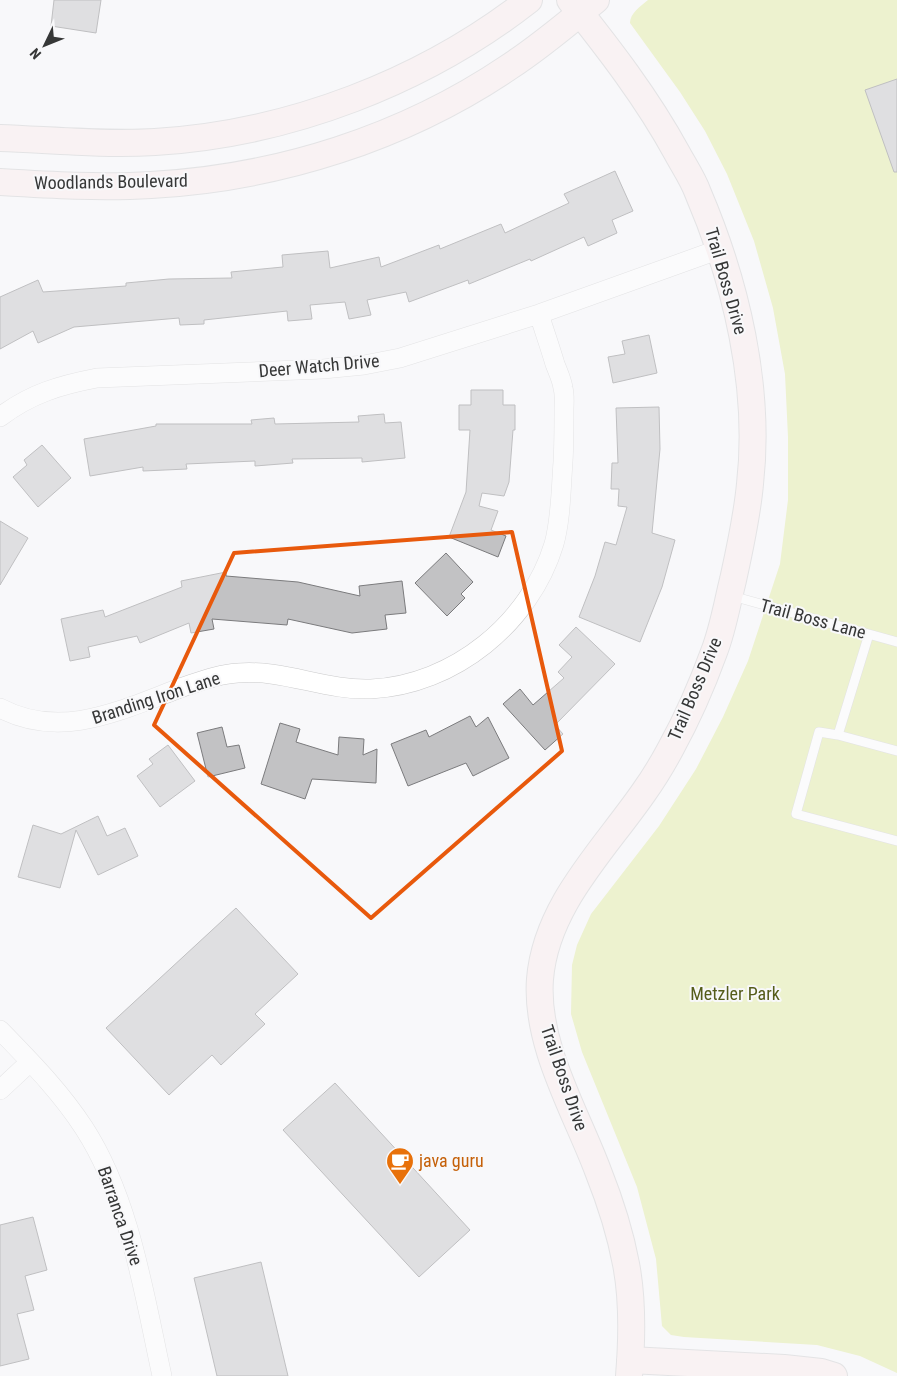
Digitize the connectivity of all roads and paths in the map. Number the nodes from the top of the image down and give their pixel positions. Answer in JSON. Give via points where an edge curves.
{"nodes":[{"id":1,"x":529,"y":0,"type":"edge"},
{"id":2,"x":582,"y":4,"type":"edge"},
{"id":3,"x":0,"y":138,"type":"edge"},
{"id":4,"x":0,"y":182,"type":"edge"},
{"id":5,"x":720,"y":249,"type":"junction"},
{"id":6,"x":539,"y":314,"type":"junction"},
{"id":7,"x":0,"y":417,"type":"edge"},
{"id":8,"x":729,"y":596,"type":"junction"},
{"id":9,"x":869,"y":634,"type":"junction"},
{"id":10,"x":897,"y":642,"type":"edge"},
{"id":11,"x":0,"y":708,"type":"edge"},
{"id":12,"x":838,"y":734,"type":"junction"},
{"id":13,"x":897,"y":751,"type":"edge"},
{"id":14,"x":897,"y":841,"type":"edge"},
{"id":15,"x":0,"y":1030,"type":"edge"},
{"id":16,"x":30,"y":1062,"type":"junction"},
{"id":17,"x":0,"y":1090,"type":"edge"},
{"id":18,"x":630,"y":1368,"type":"edge"},
{"id":19,"x":162,"y":1376,"type":"edge"},
{"id":20,"x":834,"y":1376,"type":"edge"}],
"edges":[{"from":1,"to":3,"type":"street","via":[[445,57],[375,90],[292,119],[247,130],[156,142]]},
{"from":2,"to":4,"type":"street","name":"Woodlands Boulevard","via":[[510,67],[442,106],[356,144],[308,159],[206,180],[150,186]]},
{"from":2,"to":5,"type":"street","name":"Trail Boss Drive","via":[[665,131],[697,190]]},
{"from":5,"to":6,"type":"street","name":"Deer Watch Drive"},
{"from":5,"to":8,"type":"street","name":"Trail Boss Drive","via":[[736,300],[747,359],[752,424],[751,480],[743,536]]},
{"from":6,"to":7,"type":"street","name":"Deer Watch Drive","via":[[400,358],[364,365],[323,370],[97,378],[62,385],[26,400]]},
{"from":6,"to":11,"type":"street","name":"Branding Iron Lane","via":[[564,389],[564,440],[554,543],[541,577],[520,608],[500,632],[473,655],[445,671],[410,683],[371,689],[332,686],[267,673],[238,672],[205,679],[84,721],[60,723],[30,719]]},
{"from":8,"to":9,"type":"lane","name":"Trail Boss Lane"},
{"from":8,"to":18,"type":"street","name":"Trail Boss Drive","via":[[715,650],[695,698],[646,790],[564,904],[551,932],[540,982],[541,1010],[549,1044],[617,1224],[627,1267],[631,1311]]},
{"from":9,"to":10,"type":"lane","name":"Trail Boss Lane"},
{"from":9,"to":12,"type":"lane"},
{"from":12,"to":13,"type":"lane"},
{"from":12,"to":14,"type":"lane","via":[[819,732],[796,814]]},
{"from":15,"to":16,"type":"street","name":"Barranca Drive"},
{"from":16,"to":17,"type":"street"},
{"from":16,"to":19,"type":"street","name":"Barranca Drive","via":[[63,1098],[85,1129],[105,1168],[135,1256]]},
{"from":18,"to":20,"type":"street","via":[[784,1368]]}]}
